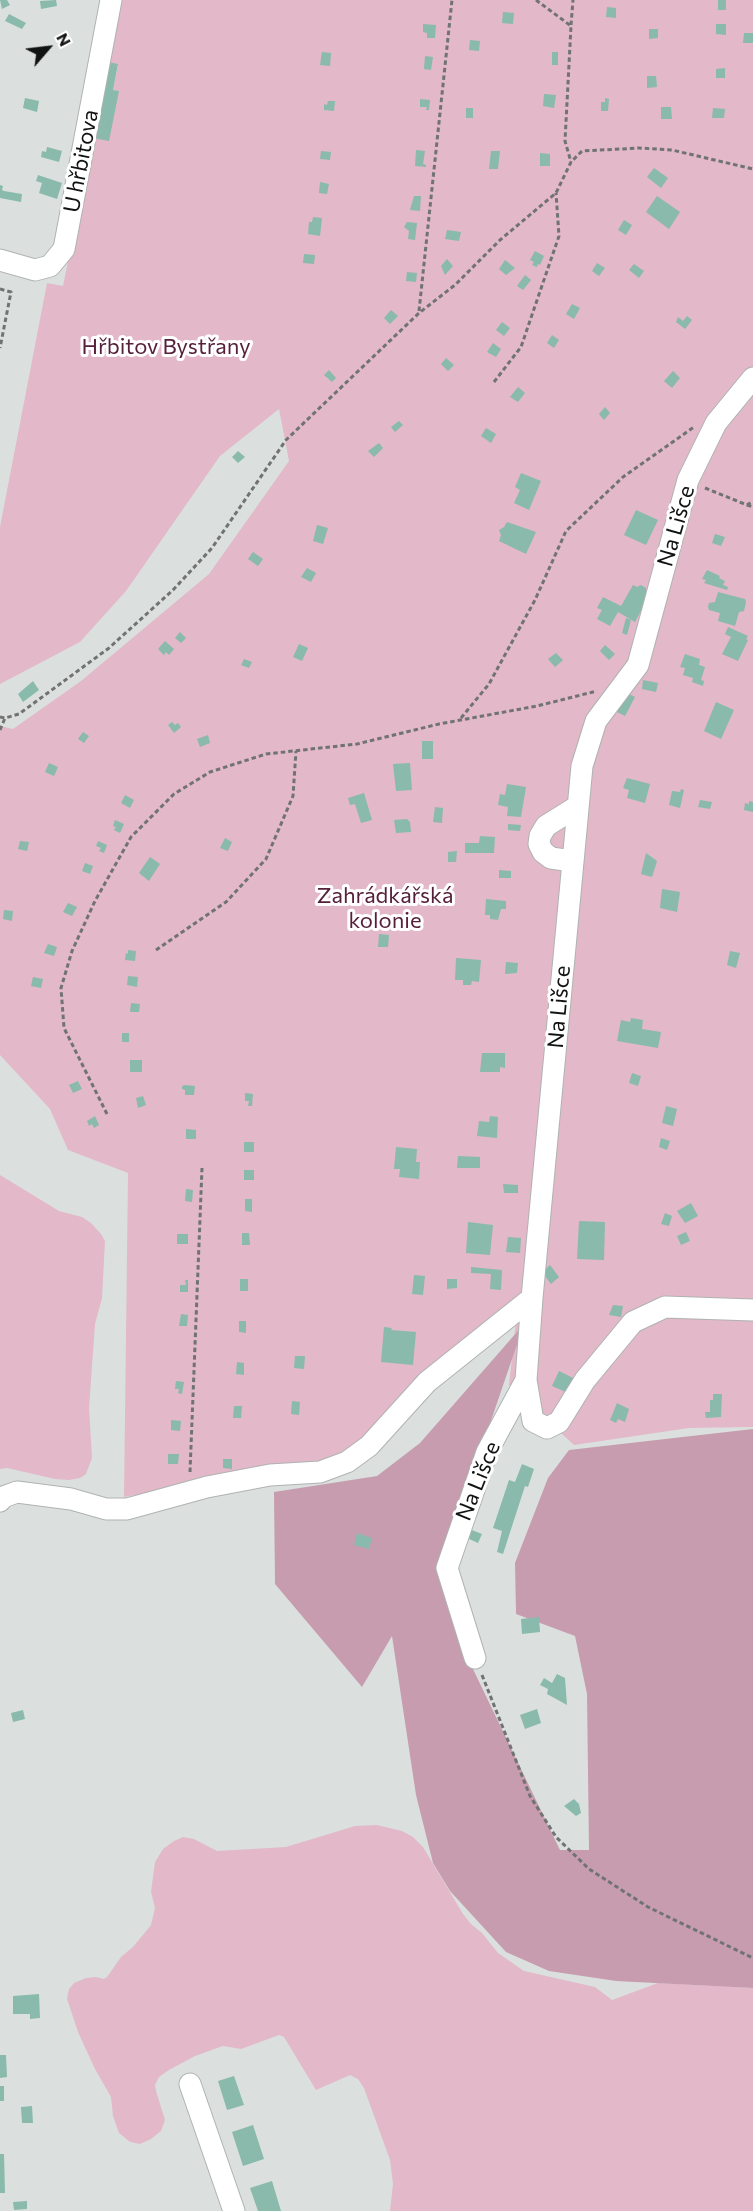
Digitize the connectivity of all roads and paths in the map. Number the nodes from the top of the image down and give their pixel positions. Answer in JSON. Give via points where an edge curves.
{"nodes":[{"id":1,"x":111,"y":0,"type":"edge"},
{"id":2,"x":452,"y":0,"type":"edge"},
{"id":3,"x":536,"y":0,"type":"edge"},
{"id":4,"x":573,"y":0,"type":"edge"},
{"id":5,"x":571,"y":26,"type":"junction"},
{"id":6,"x":572,"y":162,"type":"junction"},
{"id":7,"x":753,"y":169,"type":"edge"},
{"id":8,"x":556,"y":193,"type":"junction"},
{"id":9,"x":0,"y":260,"type":"edge"},
{"id":10,"x":0,"y":289,"type":"edge"},
{"id":11,"x":418,"y":313,"type":"junction"},
{"id":12,"x":0,"y":348,"type":"edge"},
{"id":13,"x":753,"y":378,"type":"edge"},
{"id":14,"x":494,"y":382,"type":"dead end"},
{"id":15,"x":716,"y":423,"type":"junction"},
{"id":16,"x":688,"y":480,"type":"junction"},
{"id":17,"x":753,"y":501,"type":"edge"},
{"id":18,"x":747,"y":505,"type":"junction"},
{"id":19,"x":753,"y":507,"type":"edge"},
{"id":20,"x":623,"y":685,"type":"junction"},
{"id":21,"x":0,"y":717,"type":"edge"},
{"id":22,"x":5,"y":718,"type":"junction"},
{"id":23,"x":460,"y":720,"type":"junction"},
{"id":24,"x":0,"y":730,"type":"edge"},
{"id":25,"x":296,"y":751,"type":"junction"},
{"id":26,"x":578,"y":806,"type":"junction"},
{"id":27,"x":572,"y":861,"type":"junction"},
{"id":28,"x":156,"y":950,"type":"dead end"},
{"id":29,"x":107,"y":1114,"type":"dead end"},
{"id":30,"x":202,"y":1168,"type":"dead end"},
{"id":31,"x":532,"y":1298,"type":"junction"},
{"id":32,"x":753,"y":1310,"type":"edge"},
{"id":33,"x":526,"y":1380,"type":"junction"},
{"id":34,"x":189,"y":1491,"type":"junction"},
{"id":35,"x":0,"y":1501,"type":"edge"},
{"id":36,"x":475,"y":1658,"type":"joint"},
{"id":37,"x":753,"y":1958,"type":"edge"},
{"id":38,"x":190,"y":2084,"type":"dead end"},
{"id":39,"x":234,"y":2211,"type":"edge"}],
"edges":[{"from":1,"to":9,"type":"street","name":"U hřbitova","via":[[64,249],[50,266],[35,270]]},
{"from":2,"to":11,"type":"path"},
{"from":3,"to":5,"type":"path"},
{"from":4,"to":5,"type":"path"},
{"from":5,"to":6,"type":"path","via":[[565,141]]},
{"from":6,"to":7,"type":"path","via":[[582,151],[650,149],[672,150]]},
{"from":6,"to":8,"type":"path"},
{"from":8,"to":11,"type":"path","via":[[455,285]]},
{"from":8,"to":14,"type":"path","via":[[559,236],[521,347]]},
{"from":10,"to":12,"type":"path","via":[[10,292]]},
{"from":11,"to":22,"type":"path","via":[[286,440],[212,548],[173,590],[109,648],[19,714]]},
{"from":13,"to":15,"type":"street","name":"Na Lišce"},
{"from":15,"to":16,"type":"street","name":"Na Lišce"},
{"from":15,"to":23,"type":"path","via":[[693,427],[623,477],[566,531],[535,600],[489,684]]},
{"from":16,"to":18,"type":"path"},
{"from":16,"to":20,"type":"street","name":"Na Lišce","via":[[638,665]]},
{"from":17,"to":18,"type":"path"},
{"from":18,"to":19,"type":"path"},
{"from":20,"to":23,"type":"path"},
{"from":20,"to":26,"type":"street","name":"Na Lišce","via":[[596,721],[582,766]]},
{"from":21,"to":22,"type":"path"},
{"from":22,"to":24,"type":"path"},
{"from":23,"to":25,"type":"path","via":[[357,744]]},
{"from":25,"to":28,"type":"path","via":[[293,796],[266,859],[226,902]]},
{"from":25,"to":29,"type":"path","via":[[266,754],[210,772],[174,794],[131,837],[95,901],[72,951],[62,988],[64,1028]]},
{"from":26,"to":27,"type":"street","name":"Na Lišce"},
{"from":26,"to":27,"type":"street","via":[[546,826],[539,844],[543,852],[559,861]]},
{"from":27,"to":31,"type":"street","name":"Na Lišce"},
{"from":30,"to":34,"type":"path"},
{"from":31,"to":33,"type":"street","name":"Na Lišce"},
{"from":31,"to":34,"type":"street","via":[[427,1382],[369,1446],[347,1461],[320,1472],[270,1475]]},
{"from":32,"to":33,"type":"street","via":[[665,1307],[633,1322],[585,1380],[559,1422],[547,1428],[533,1421]]},
{"from":33,"to":36,"type":"street","name":"Na Lišce","via":[[488,1452],[447,1568]]},
{"from":34,"to":35,"type":"street","via":[[127,1509],[106,1509],[71,1499],[17,1492]]},
{"from":36,"to":37,"type":"path","via":[[530,1796],[556,1838],[589,1869],[648,1907]]},
{"from":38,"to":39,"type":"street"}]}
